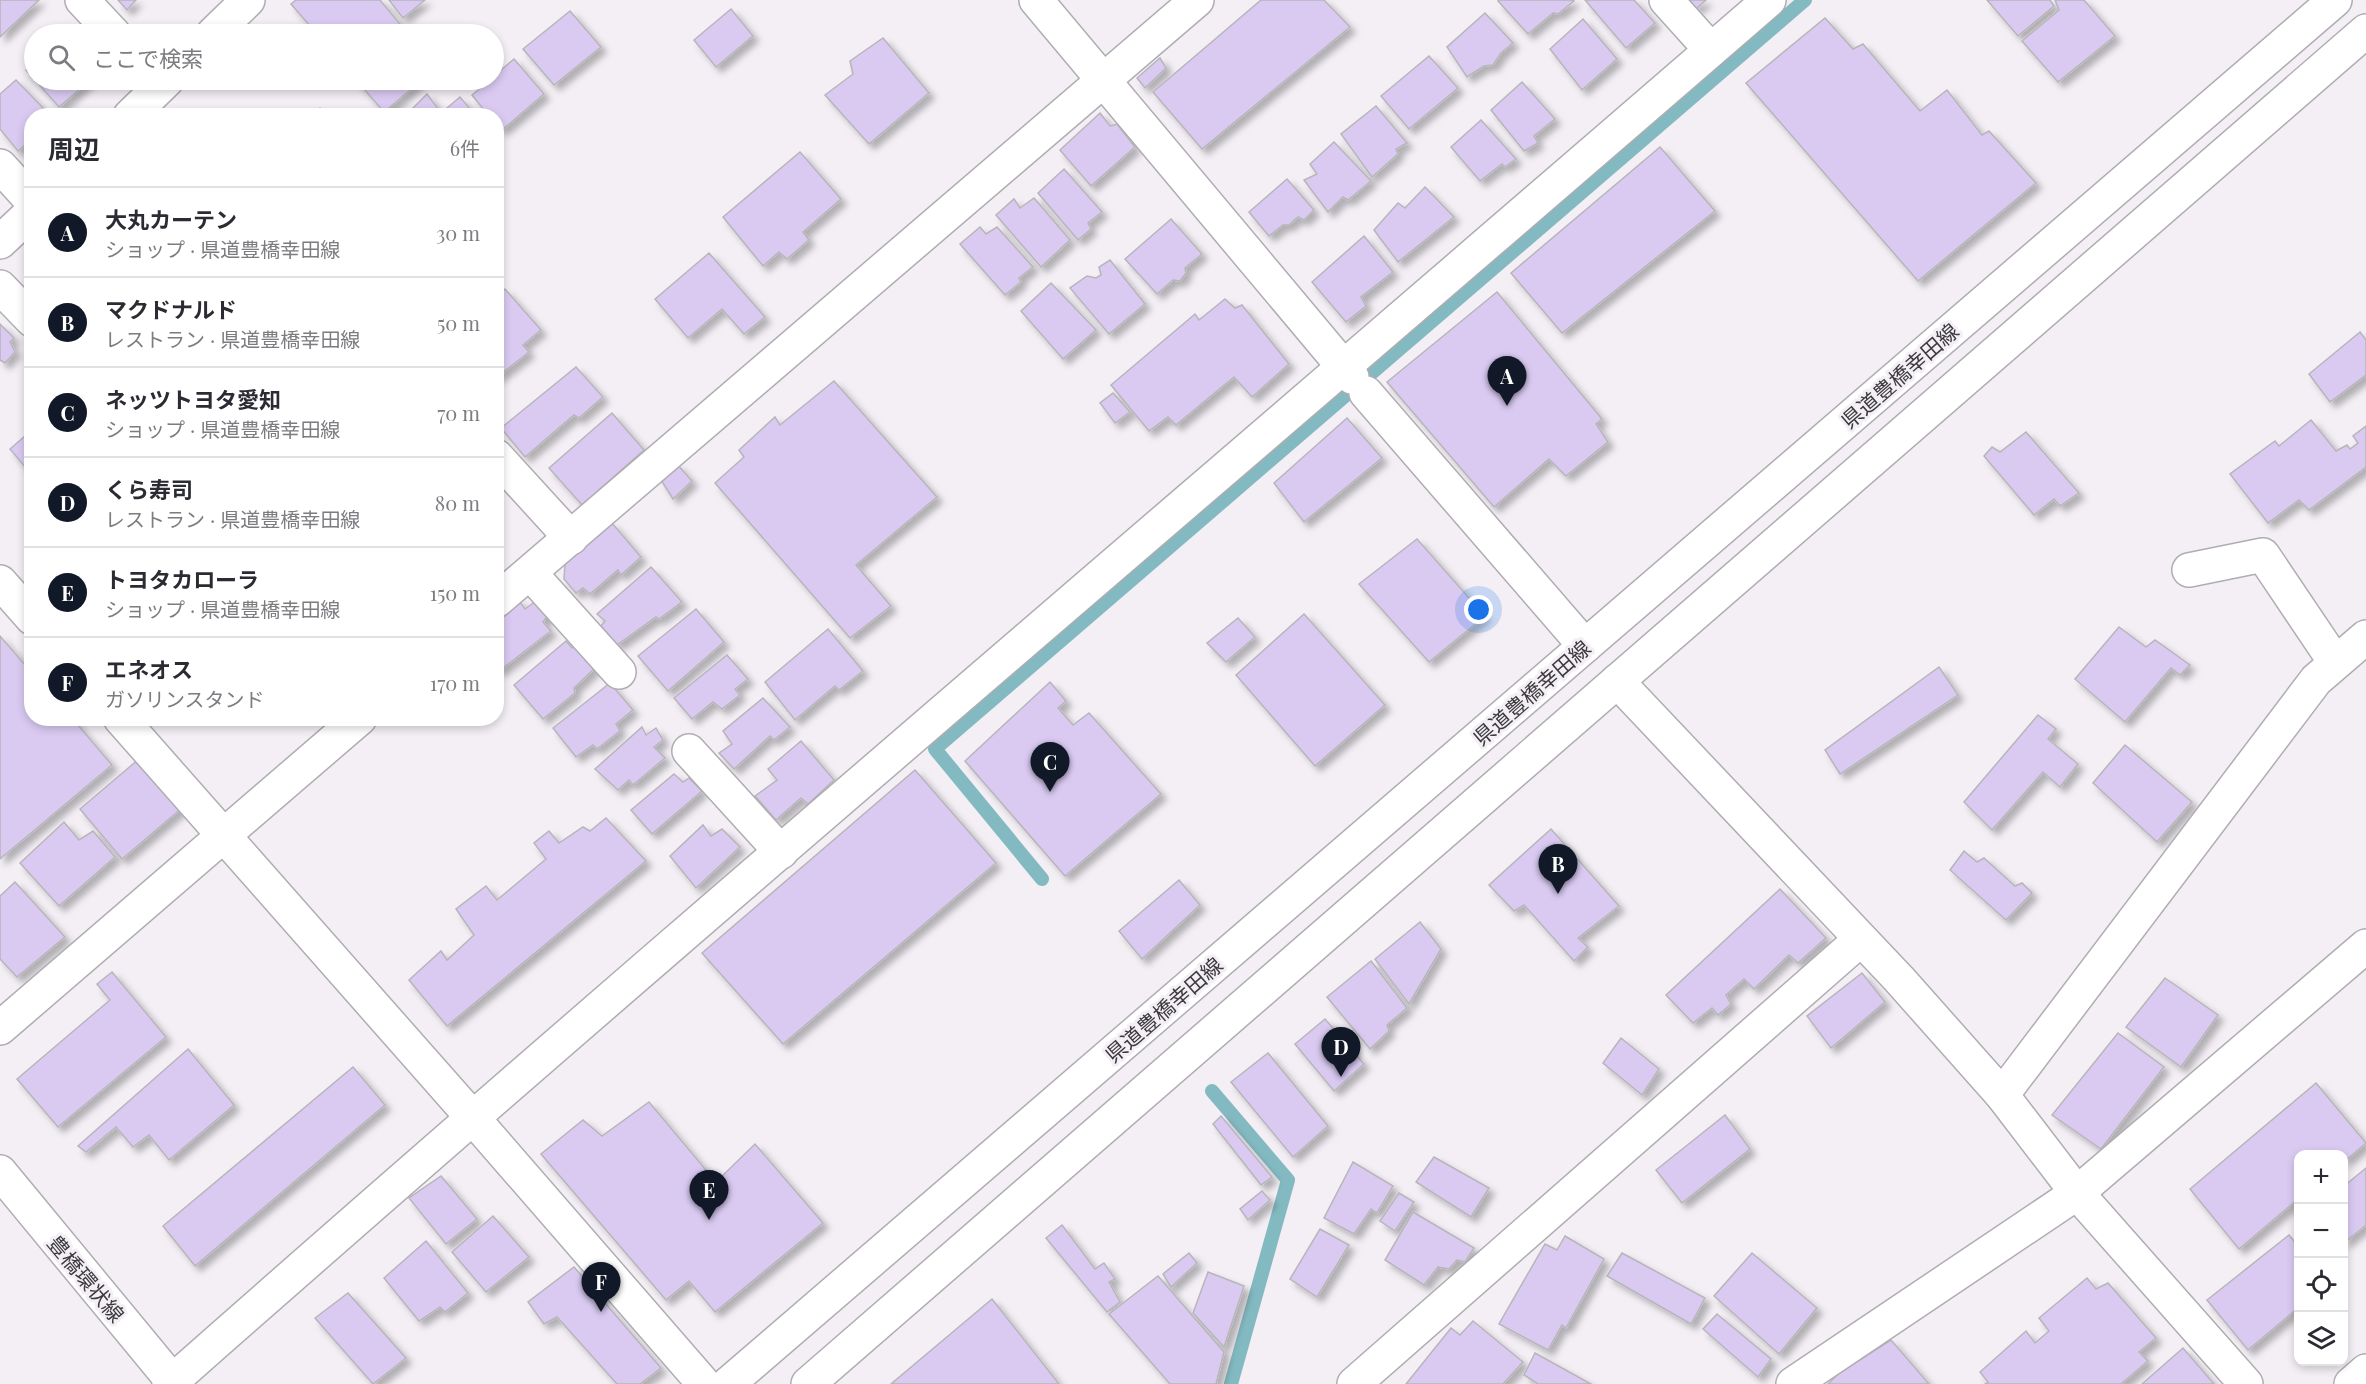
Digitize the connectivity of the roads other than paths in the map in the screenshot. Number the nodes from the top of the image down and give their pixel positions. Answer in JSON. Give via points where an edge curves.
{"nodes":[{"id":1,"x":82,"y":0,"type":"edge"},
{"id":2,"x":248,"y":0,"type":"edge"},
{"id":3,"x":1036,"y":0,"type":"edge"},
{"id":4,"x":1197,"y":0,"type":"edge"},
{"id":5,"x":1666,"y":0,"type":"edge"},
{"id":6,"x":1769,"y":0,"type":"edge"},
{"id":7,"x":2335,"y":0,"type":"edge"},
{"id":8,"x":105,"y":24,"type":"edge"},
{"id":9,"x":223,"y":24,"type":"edge"},
{"id":10,"x":2366,"y":31,"type":"edge"},
{"id":11,"x":1711,"y":50,"type":"junction"},
{"id":12,"x":1105,"y":80,"type":"junction"},
{"id":13,"x":153,"y":90,"type":"edge"},
{"id":14,"x":137,"y":108,"type":"edge"},
{"id":15,"x":0,"y":166,"type":"edge"},
{"id":16,"x":24,"y":192,"type":"edge"},
{"id":17,"x":24,"y":220,"type":"edge"},
{"id":18,"x":0,"y":242,"type":"edge"},
{"id":19,"x":0,"y":287,"type":"edge"},
{"id":20,"x":24,"y":312,"type":"edge"},
{"id":21,"x":1354,"y":379,"type":"junction"},
{"id":22,"x":504,"y":465,"type":"edge"},
{"id":23,"x":571,"y":538,"type":"junction"},
{"id":24,"x":2189,"y":570,"type":"dead end"},
{"id":25,"x":530,"y":573,"type":"junction"},
{"id":26,"x":0,"y":582,"type":"edge"},
{"id":27,"x":504,"y":594,"type":"edge"},
{"id":28,"x":24,"y":609,"type":"edge"},
{"id":29,"x":2366,"y":637,"type":"edge"},
{"id":30,"x":1585,"y":646,"type":"junction"},
{"id":31,"x":2335,"y":662,"type":"junction"},
{"id":32,"x":619,"y":672,"type":"dead end"},
{"id":33,"x":1617,"y":681,"type":"junction"},
{"id":34,"x":127,"y":726,"type":"edge"},
{"id":35,"x":351,"y":726,"type":"edge"},
{"id":36,"x":689,"y":751,"type":"dead end"},
{"id":37,"x":224,"y":836,"type":"junction"},
{"id":38,"x":781,"y":852,"type":"junction"},
{"id":39,"x":1860,"y":940,"type":"junction"},
{"id":40,"x":2366,"y":946,"type":"edge"},
{"id":41,"x":0,"y":1028,"type":"edge"},
{"id":42,"x":2002,"y":1095,"type":"junction"},
{"id":43,"x":472,"y":1117,"type":"junction"},
{"id":44,"x":0,"y":1172,"type":"edge"},
{"id":45,"x":2077,"y":1193,"type":"junction"},
{"id":46,"x":2366,"y":1371,"type":"edge"},
{"id":47,"x":172,"y":1383,"type":"edge"},
{"id":48,"x":704,"y":1384,"type":"edge"},
{"id":49,"x":728,"y":1384,"type":"edge"},
{"id":50,"x":808,"y":1384,"type":"edge"},
{"id":51,"x":1354,"y":1384,"type":"edge"},
{"id":52,"x":1793,"y":1384,"type":"edge"},
{"id":53,"x":2247,"y":1384,"type":"edge"},
{"id":54,"x":2351,"y":1384,"type":"edge"}],
"edges":[{"from":1,"to":8,"type":"street"},
{"from":2,"to":9,"type":"street"},
{"from":3,"to":12,"type":"street"},
{"from":4,"to":12,"type":"street"},
{"from":5,"to":11,"type":"street"},
{"from":6,"to":11,"type":"street"},
{"from":7,"to":30,"type":"street","name":"県道豊橋幸田線"},
{"from":10,"to":33,"type":"street"},
{"from":11,"to":21,"type":"street"},
{"from":12,"to":21,"type":"street"},
{"from":12,"to":23,"type":"street"},
{"from":13,"to":14,"type":"street"},
{"from":15,"to":16,"type":"street"},
{"from":17,"to":18,"type":"street"},
{"from":19,"to":20,"type":"street"},
{"from":21,"to":30,"type":"street"},
{"from":21,"to":38,"type":"street"},
{"from":22,"to":23,"type":"street"},
{"from":23,"to":25,"type":"street"},
{"from":24,"to":31,"type":"street","via":[[2263,555]]},
{"from":25,"to":27,"type":"street"},
{"from":25,"to":32,"type":"street"},
{"from":26,"to":28,"type":"street"},
{"from":29,"to":31,"type":"street"},
{"from":30,"to":49,"type":"street","name":"県道豊橋幸田線"},
{"from":31,"to":42,"type":"street","via":[[2316,680]]},
{"from":33,"to":39,"type":"street"},
{"from":33,"to":50,"type":"street"},
{"from":34,"to":37,"type":"street"},
{"from":35,"to":37,"type":"street"},
{"from":36,"to":38,"type":"street"},
{"from":37,"to":41,"type":"street"},
{"from":37,"to":43,"type":"street"},
{"from":38,"to":43,"type":"street"},
{"from":39,"to":42,"type":"street"},
{"from":39,"to":51,"type":"street"},
{"from":40,"to":45,"type":"street"},
{"from":42,"to":45,"type":"street"},
{"from":43,"to":47,"type":"street"},
{"from":43,"to":48,"type":"street"},
{"from":44,"to":47,"type":"street","name":"豊橋環状線"},
{"from":45,"to":52,"type":"street"},
{"from":45,"to":53,"type":"street"},
{"from":46,"to":54,"type":"street"}]}
